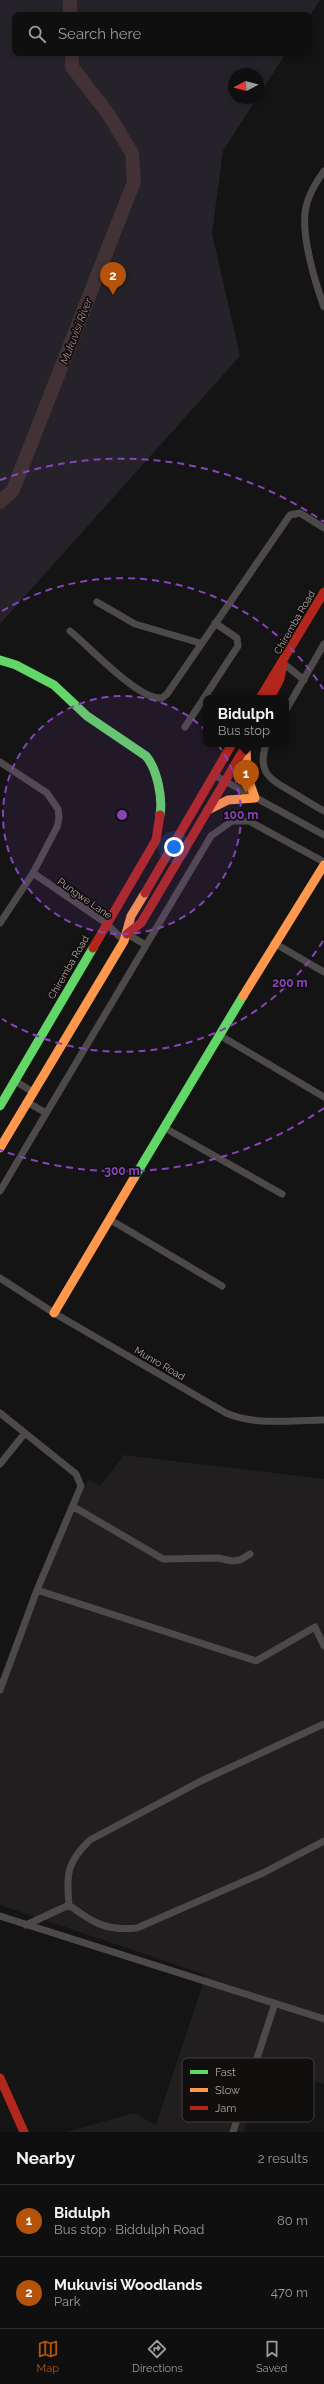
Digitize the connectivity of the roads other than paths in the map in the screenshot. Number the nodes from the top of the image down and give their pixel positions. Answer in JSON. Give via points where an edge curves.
{"nodes":[{"id":1,"x":324,"y":171,"type":"edge"},
{"id":2,"x":324,"y":308,"type":"edge"},
{"id":3,"x":324,"y":528,"type":"edge"},
{"id":4,"x":324,"y":592,"type":"edge"},
{"id":5,"x":97,"y":602,"type":"dead end"},
{"id":6,"x":215,"y":624,"type":"junction"},
{"id":7,"x":70,"y":631,"type":"dead end"},
{"id":8,"x":200,"y":643,"type":"junction"},
{"id":9,"x":324,"y":644,"type":"edge"},
{"id":10,"x":0,"y":660,"type":"edge"},
{"id":11,"x":283,"y":663,"type":"junction"},
{"id":12,"x":304,"y":680,"type":"junction"},
{"id":13,"x":206,"y":695,"type":"edge"},
{"id":14,"x":262,"y":695,"type":"edge"},
{"id":15,"x":272,"y":695,"type":"edge"},
{"id":16,"x":203,"y":699,"type":"edge"},
{"id":17,"x":289,"y":705,"type":"edge"},
{"id":18,"x":185,"y":727,"type":"dead end"},
{"id":19,"x":230,"y":747,"type":"edge"},
{"id":20,"x":246,"y":747,"type":"edge"},
{"id":21,"x":247,"y":747,"type":"edge"},
{"id":22,"x":265,"y":747,"type":"edge"},
{"id":23,"x":0,"y":762,"type":"edge"},
{"id":24,"x":214,"y":775,"type":"junction"},
{"id":25,"x":225,"y":780,"type":"junction"},
{"id":26,"x":255,"y":798,"type":"junction"},
{"id":27,"x":208,"y":811,"type":"junction"},
{"id":28,"x":324,"y":811,"type":"edge"},
{"id":29,"x":324,"y":835,"type":"edge"},
{"id":30,"x":324,"y":862,"type":"edge"},
{"id":31,"x":324,"y":865,"type":"edge"},
{"id":32,"x":33,"y":873,"type":"junction"},
{"id":33,"x":0,"y":923,"type":"edge"},
{"id":34,"x":106,"y":923,"type":"junction"},
{"id":35,"x":126,"y":938,"type":"junction"},
{"id":36,"x":274,"y":943,"type":"junction"},
{"id":37,"x":146,"y":945,"type":"junction"},
{"id":38,"x":324,"y":972,"type":"edge"},
{"id":39,"x":221,"y":1036,"type":"junction"},
{"id":40,"x":15,"y":1081,"type":"junction"},
{"id":41,"x":33,"y":1092,"type":"junction"},
{"id":42,"x":324,"y":1097,"type":"edge"},
{"id":43,"x":27,"y":1102,"type":"junction"},
{"id":44,"x":0,"y":1106,"type":"edge"},
{"id":45,"x":46,"y":1113,"type":"junction"},
{"id":46,"x":165,"y":1128,"type":"junction"},
{"id":47,"x":0,"y":1148,"type":"edge"},
{"id":48,"x":0,"y":1191,"type":"edge"},
{"id":49,"x":282,"y":1194,"type":"dead end"},
{"id":50,"x":109,"y":1219,"type":"junction"},
{"id":51,"x":0,"y":1278,"type":"edge"},
{"id":52,"x":222,"y":1286,"type":"dead end"},
{"id":53,"x":54,"y":1313,"type":"junction"},
{"id":54,"x":0,"y":1413,"type":"edge"},
{"id":55,"x":324,"y":1420,"type":"edge"},
{"id":56,"x":25,"y":1433,"type":"junction"},
{"id":57,"x":0,"y":1464,"type":"edge"},
{"id":58,"x":74,"y":1506,"type":"junction"},
{"id":59,"x":250,"y":1554,"type":"dead end"},
{"id":60,"x":37,"y":1590,"type":"junction"},
{"id":61,"x":324,"y":1646,"type":"edge"},
{"id":62,"x":0,"y":1690,"type":"edge"},
{"id":63,"x":324,"y":1724,"type":"edge"},
{"id":64,"x":324,"y":1841,"type":"edge"},
{"id":65,"x":69,"y":1905,"type":"junction"},
{"id":66,"x":0,"y":1917,"type":"edge"},
{"id":67,"x":26,"y":1925,"type":"junction"},
{"id":68,"x":275,"y":2003,"type":"junction"},
{"id":69,"x":324,"y":2019,"type":"edge"},
{"id":70,"x":257,"y":2058,"type":"edge"},
{"id":71,"x":0,"y":2078,"type":"edge"},
{"id":72,"x":236,"y":2122,"type":"edge"},
{"id":73,"x":24,"y":2132,"type":"edge"},
{"id":74,"x":233,"y":2132,"type":"edge"}],
"edges":[{"from":1,"to":2,"type":"street","via":[[311,190],[305,219],[310,254]]},
{"from":3,"to":6,"type":"street","via":[[300,513],[290,515]]},
{"from":4,"to":11,"type":"street","name":"Chiremba Road"},
{"from":5,"to":8,"type":"street","via":[[136,624]]},
{"from":6,"to":8,"type":"street"},
{"from":6,"to":13,"type":"street","via":[[237,638],[238,646]]},
{"from":7,"to":8,"type":"street","via":[[116,673],[150,697],[157,698],[167,694]]},
{"from":9,"to":12,"type":"street"},
{"from":10,"to":34,"type":"street","name":"Chiremba Road","via":[[16,665],[54,685],[88,716],[146,756],[152,764],[161,812],[156,840]]},
{"from":11,"to":12,"type":"street"},
{"from":11,"to":14,"type":"street","name":"Chiremba Road"},
{"from":11,"to":15,"type":"street","name":"Chiremba Road","via":[[280,679]]},
{"from":12,"to":17,"type":"street"},
{"from":16,"to":18,"type":"street"},
{"from":19,"to":24,"type":"street"},
{"from":20,"to":25,"type":"street"},
{"from":21,"to":26,"type":"street","via":[[247,775]]},
{"from":22,"to":28,"type":"street","via":[[263,765],[270,779]]},
{"from":23,"to":32,"type":"street","via":[[47,793],[58,809],[57,826]]},
{"from":24,"to":25,"type":"street"},
{"from":24,"to":35,"type":"street","via":[[131,916]]},
{"from":25,"to":26,"type":"street"},
{"from":25,"to":27,"type":"street"},
{"from":26,"to":27,"type":"street","via":[[228,800]]},
{"from":26,"to":29,"type":"street"},
{"from":27,"to":35,"type":"street","via":[[141,923]]},
{"from":30,"to":37,"type":"street","via":[[248,821],[232,821],[211,836]]},
{"from":31,"to":36,"type":"street"},
{"from":32,"to":33,"type":"street"},
{"from":32,"to":34,"type":"street","name":"Pungwe Lane"},
{"from":34,"to":35,"type":"street","name":"Pungwe Lane"},
{"from":34,"to":40,"type":"street","name":"Chiremba Road"},
{"from":35,"to":37,"type":"street","name":"Pungwe Lane"},
{"from":35,"to":41,"type":"street"},
{"from":36,"to":38,"type":"street"},
{"from":36,"to":39,"type":"street"},
{"from":37,"to":45,"type":"street"},
{"from":39,"to":42,"type":"street"},
{"from":39,"to":46,"type":"street"},
{"from":40,"to":41,"type":"street"},
{"from":40,"to":44,"type":"street","name":"Chiremba Road"},
{"from":41,"to":43,"type":"street"},
{"from":43,"to":45,"type":"street"},
{"from":43,"to":47,"type":"street"},
{"from":45,"to":48,"type":"street"},
{"from":46,"to":49,"type":"street"},
{"from":46,"to":50,"type":"street"},
{"from":50,"to":52,"type":"street"},
{"from":50,"to":53,"type":"street"},
{"from":51,"to":53,"type":"street","name":"Munro Road"},
{"from":53,"to":55,"type":"street","name":"Munro Road","via":[[237,1418],[258,1421]]},
{"from":54,"to":56,"type":"street"},
{"from":56,"to":57,"type":"street"},
{"from":56,"to":58,"type":"street","via":[[79,1477],[81,1486]]},
{"from":58,"to":59,"type":"street","via":[[163,1559],[218,1558],[232,1561]]},
{"from":58,"to":60,"type":"street"},
{"from":60,"to":61,"type":"street","via":[[256,1661],[315,1627]]},
{"from":60,"to":62,"type":"street"},
{"from":63,"to":65,"type":"street","via":[[201,1781],[90,1840],[75,1854],[69,1868]]},
{"from":64,"to":65,"type":"street","via":[[263,1873],[137,1928],[106,1928],[89,1921]]},
{"from":65,"to":67,"type":"street"},
{"from":66,"to":67,"type":"street"},
{"from":67,"to":68,"type":"street"},
{"from":68,"to":69,"type":"street"},
{"from":68,"to":70,"type":"street"},
{"from":71,"to":73,"type":"street"},
{"from":72,"to":74,"type":"street"}]}
